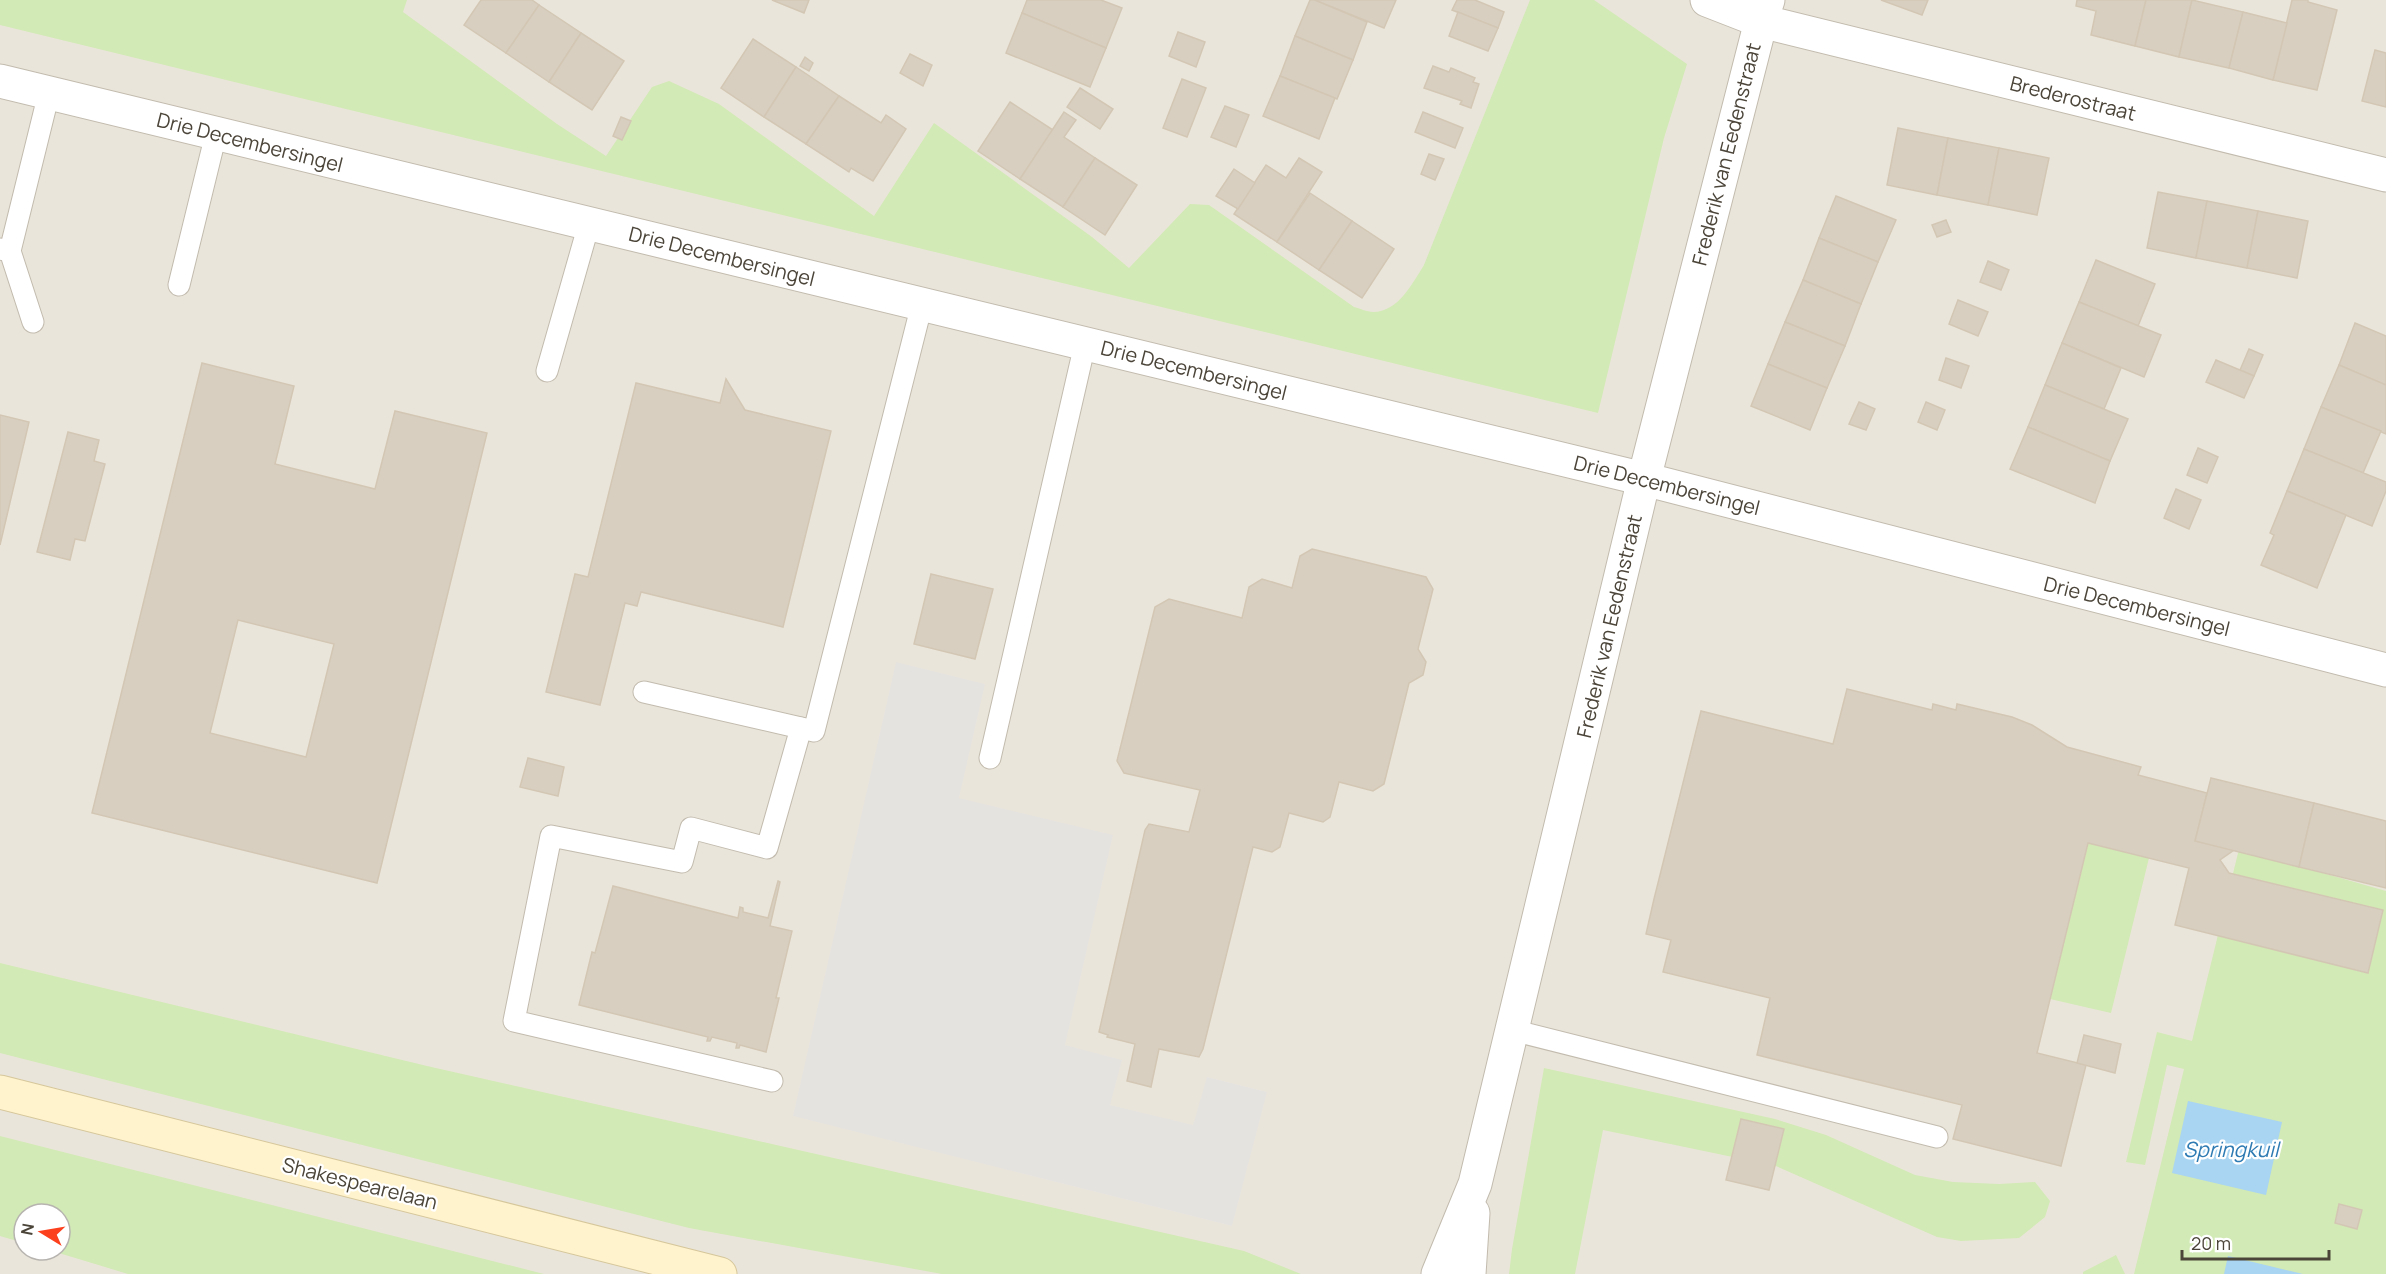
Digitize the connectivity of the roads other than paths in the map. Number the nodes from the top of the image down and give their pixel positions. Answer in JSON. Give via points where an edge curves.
{"nodes":[{"id":1,"x":1707,"y":0,"type":"edge"},
{"id":2,"x":1764,"y":10,"type":"edge"},
{"id":3,"x":0,"y":81,"type":"edge"},
{"id":4,"x":49,"y":93,"type":"junction"},
{"id":5,"x":216,"y":134,"type":"junction"},
{"id":6,"x":2386,"y":175,"type":"edge"},
{"id":7,"x":589,"y":224,"type":"junction"},
{"id":8,"x":5,"y":250,"type":"edge"},
{"id":9,"x":178,"y":285,"type":"dead end"},
{"id":10,"x":922,"y":304,"type":"junction"},
{"id":11,"x":33,"y":322,"type":"dead end"},
{"id":12,"x":1085,"y":344,"type":"junction"},
{"id":13,"x":547,"y":371,"type":"dead end"},
{"id":14,"x":1644,"y":479,"type":"junction"},
{"id":15,"x":2386,"y":670,"type":"edge"},
{"id":16,"x":644,"y":692,"type":"dead end"},
{"id":17,"x":801,"y":728,"type":"junction"},
{"id":18,"x":990,"y":758,"type":"dead end"},
{"id":19,"x":1512,"y":1030,"type":"junction"},
{"id":20,"x":772,"y":1081,"type":"dead end"},
{"id":21,"x":0,"y":1092,"type":"edge"},
{"id":22,"x":1937,"y":1137,"type":"dead end"},
{"id":23,"x":1475,"y":1184,"type":"junction"},
{"id":24,"x":720,"y":1274,"type":"edge"},
{"id":25,"x":1438,"y":1274,"type":"edge"},
{"id":26,"x":1469,"y":1274,"type":"edge"}],
"edges":[{"from":1,"to":2,"type":"street","name":"Brederostraat"},
{"from":2,"to":6,"type":"street","name":"Brederostraat"},
{"from":2,"to":14,"type":"street","name":"Frederik van Eedenstraat"},
{"from":3,"to":4,"type":"street","name":"Drie Decembersingel"},
{"from":4,"to":5,"type":"street","name":"Drie Decembersingel"},
{"from":4,"to":8,"type":"lane"},
{"from":5,"to":7,"type":"street","name":"Drie Decembersingel"},
{"from":5,"to":9,"type":"lane"},
{"from":7,"to":10,"type":"street","name":"Drie Decembersingel"},
{"from":7,"to":13,"type":"lane"},
{"from":8,"to":11,"type":"lane"},
{"from":10,"to":12,"type":"street","name":"Drie Decembersingel"},
{"from":10,"to":17,"type":"lane","via":[[814,731]]},
{"from":12,"to":14,"type":"street","name":"Drie Decembersingel"},
{"from":12,"to":18,"type":"lane"},
{"from":14,"to":15,"type":"street","name":"Drie Decembersingel"},
{"from":14,"to":19,"type":"street","name":"Frederik van Eedenstraat"},
{"from":16,"to":17,"type":"lane"},
{"from":17,"to":20,"type":"lane","via":[[767,848],[690,828],[682,862],[551,836],[514,1021]]},
{"from":19,"to":22,"type":"lane"},
{"from":19,"to":23,"type":"street","name":"Frederik van Eedenstraat"},
{"from":21,"to":24,"type":"street","name":"Shakespearelaan"},
{"from":23,"to":25,"type":"street","name":"Frederik van Eedenstraat"},
{"from":23,"to":26,"type":"street","name":"Frederik van Eedenstraat"}]}
